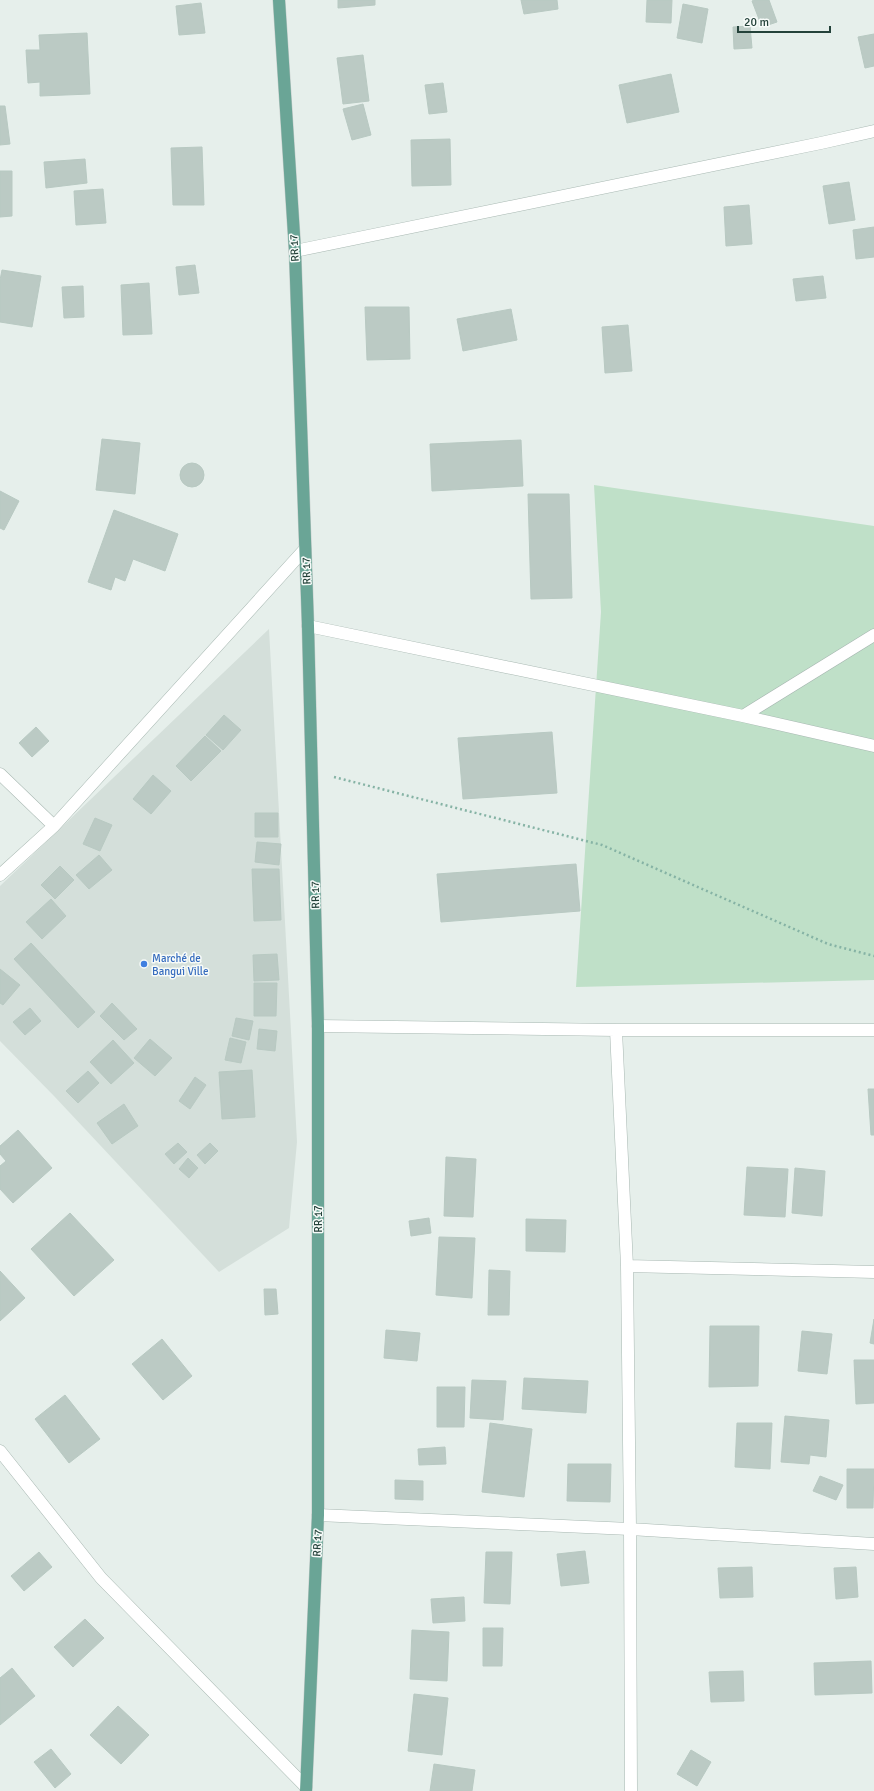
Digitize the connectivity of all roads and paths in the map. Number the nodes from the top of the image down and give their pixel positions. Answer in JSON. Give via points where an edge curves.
{"nodes":[{"id":1,"x":279,"y":0,"type":"edge"},
{"id":2,"x":874,"y":131,"type":"edge"},
{"id":3,"x":295,"y":251,"type":"junction"},
{"id":4,"x":305,"y":549,"type":"junction"},
{"id":5,"x":308,"y":626,"type":"junction"},
{"id":6,"x":874,"y":635,"type":"edge"},
{"id":7,"x":743,"y":716,"type":"junction"},
{"id":8,"x":874,"y":746,"type":"edge"},
{"id":9,"x":312,"y":772,"type":"junction"},
{"id":10,"x":0,"y":774,"type":"edge"},
{"id":11,"x":54,"y":826,"type":"junction"},
{"id":12,"x":0,"y":875,"type":"edge"},
{"id":13,"x":874,"y":956,"type":"edge"},
{"id":14,"x":318,"y":1026,"type":"junction"},
{"id":15,"x":616,"y":1030,"type":"junction"},
{"id":16,"x":874,"y":1030,"type":"edge"},
{"id":17,"x":627,"y":1266,"type":"junction"},
{"id":18,"x":874,"y":1272,"type":"edge"},
{"id":19,"x":0,"y":1451,"type":"edge"},
{"id":20,"x":318,"y":1515,"type":"junction"},
{"id":21,"x":630,"y":1529,"type":"junction"},
{"id":22,"x":874,"y":1544,"type":"edge"},
{"id":23,"x":306,"y":1789,"type":"edge"},
{"id":24,"x":631,"y":1791,"type":"edge"}],
"edges":[{"from":1,"to":3,"type":"main road","name":"RR 17","number":"RR 17"},
{"from":2,"to":3,"type":"street"},
{"from":3,"to":4,"type":"main road","name":"RR 17","number":"RR 17"},
{"from":4,"to":5,"type":"main road","name":"RR 17","number":"RR 17"},
{"from":4,"to":11,"type":"street"},
{"from":5,"to":7,"type":"street"},
{"from":5,"to":9,"type":"main road","name":"RR 17","number":"RR 17"},
{"from":6,"to":7,"type":"street"},
{"from":7,"to":8,"type":"street"},
{"from":9,"to":13,"type":"path","via":[[602,845],[828,944]]},
{"from":9,"to":14,"type":"main road","name":"RR 17","number":"RR 17"},
{"from":10,"to":11,"type":"street"},
{"from":11,"to":12,"type":"street"},
{"from":14,"to":15,"type":"street"},
{"from":14,"to":20,"type":"main road","name":"RR 17","number":"RR 17"},
{"from":15,"to":16,"type":"street"},
{"from":15,"to":17,"type":"street"},
{"from":17,"to":18,"type":"street"},
{"from":17,"to":21,"type":"street"},
{"from":19,"to":23,"type":"street","via":[[101,1578]]},
{"from":20,"to":21,"type":"street"},
{"from":20,"to":23,"type":"main road","name":"RR 17","number":"RR 17"},
{"from":21,"to":22,"type":"street"},
{"from":21,"to":24,"type":"street"}]}
